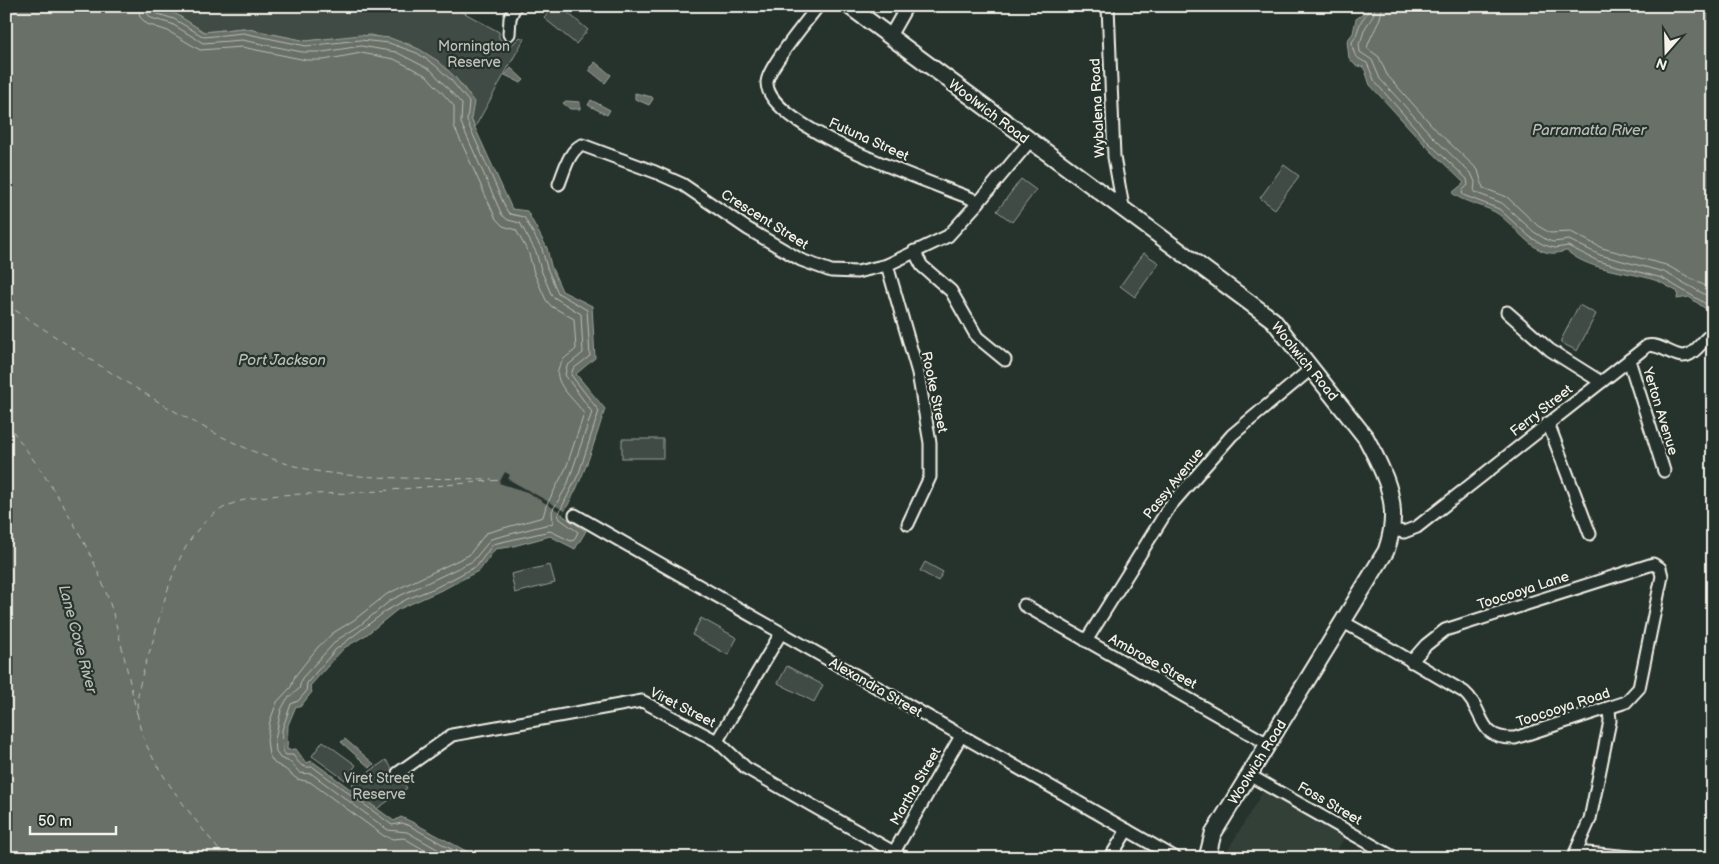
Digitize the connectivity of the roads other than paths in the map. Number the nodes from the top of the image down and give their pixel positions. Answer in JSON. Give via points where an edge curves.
{"nodes":[{"id":1,"x":515,"y":6,"type":"edge"},
{"id":2,"x":818,"y":6,"type":"edge"},
{"id":3,"x":849,"y":6,"type":"edge"},
{"id":4,"x":907,"y":6,"type":"edge"},
{"id":5,"x":1108,"y":6,"type":"edge"},
{"id":6,"x":509,"y":34,"type":"dead end"},
{"id":7,"x":890,"y":36,"type":"junction"},
{"id":8,"x":1030,"y":141,"type":"junction"},
{"id":9,"x":559,"y":184,"type":"dead end"},
{"id":10,"x":978,"y":203,"type":"junction"},
{"id":11,"x":1123,"y":207,"type":"junction"},
{"id":12,"x":914,"y":252,"type":"junction"},
{"id":13,"x":887,"y":265,"type":"junction"},
{"id":14,"x":1507,"y":312,"type":"dead end"},
{"id":15,"x":1708,"y":337,"type":"dead end"},
{"id":16,"x":1005,"y":360,"type":"dead end"},
{"id":17,"x":1629,"y":360,"type":"junction"},
{"id":18,"x":1312,"y":368,"type":"junction"},
{"id":19,"x":1601,"y":382,"type":"junction"},
{"id":20,"x":1548,"y":423,"type":"junction"},
{"id":21,"x":1664,"y":471,"type":"dead end"},
{"id":22,"x":575,"y":515,"type":"dead end"},
{"id":23,"x":908,"y":524,"type":"dead end"},
{"id":24,"x":1393,"y":530,"type":"junction"},
{"id":25,"x":1590,"y":534,"type":"dead end"},
{"id":26,"x":1653,"y":564,"type":"joint"},
{"id":27,"x":1024,"y":605,"type":"dead end"},
{"id":28,"x":1343,"y":622,"type":"junction"},
{"id":29,"x":781,"y":633,"type":"junction"},
{"id":30,"x":1086,"y":641,"type":"junction"},
{"id":31,"x":1411,"y":662,"type":"junction"},
{"id":32,"x":1608,"y":709,"type":"junction"},
{"id":33,"x":961,"y":736,"type":"junction"},
{"id":34,"x":717,"y":741,"type":"junction"},
{"id":35,"x":1268,"y":744,"type":"junction"},
{"id":36,"x":398,"y":773,"type":"dead end"},
{"id":37,"x":1249,"y":774,"type":"junction"},
{"id":38,"x":1127,"y":830,"type":"junction"},
{"id":39,"x":899,"y":855,"type":"edge"},
{"id":40,"x":1574,"y":855,"type":"edge"},
{"id":41,"x":1110,"y":858,"type":"edge"},
{"id":42,"x":1176,"y":858,"type":"edge"},
{"id":43,"x":1207,"y":858,"type":"edge"},
{"id":44,"x":1396,"y":858,"type":"edge"},
{"id":45,"x":1642,"y":858,"type":"edge"}],
"edges":[{"from":1,"to":6,"type":"street"},
{"from":2,"to":10,"type":"street","name":"Futuna Street","via":[[772,68],[767,83],[770,97],[799,122],[851,151]]},
{"from":3,"to":7,"type":"street","name":"Woolwich Road"},
{"from":4,"to":7,"type":"street"},
{"from":5,"to":11,"type":"street","name":"Wybalena Road","via":[[1114,157]]},
{"from":7,"to":8,"type":"street","name":"Woolwich Road"},
{"from":8,"to":10,"type":"street","name":"Crescent Street"},
{"from":8,"to":11,"type":"street","name":"Woolwich Road"},
{"from":9,"to":13,"type":"street","name":"Crescent Street","via":[[569,160],[577,147],[582,146],[682,184],[801,260],[831,271],[858,272]]},
{"from":10,"to":12,"type":"street","name":"Crescent Street","via":[[948,236]]},
{"from":11,"to":18,"type":"street","name":"Woolwich Road","via":[[1273,320]]},
{"from":12,"to":13,"type":"street","name":"Crescent Street"},
{"from":12,"to":16,"type":"street","via":[[922,266],[951,291],[977,337]]},
{"from":13,"to":23,"type":"street","name":"Rooke Street","via":[[918,373],[930,443],[930,477]]},
{"from":14,"to":19,"type":"street","via":[[1550,350]]},
{"from":15,"to":17,"type":"street","name":"Ferry Street","via":[[1689,355],[1682,356],[1650,345]]},
{"from":17,"to":19,"type":"street","name":"Ferry Street"},
{"from":17,"to":21,"type":"street","name":"Yerton Avenue"},
{"from":18,"to":24,"type":"street","name":"Woolwich Road","via":[[1366,438],[1390,496]]},
{"from":18,"to":30,"type":"street","name":"Passy Avenue","via":[[1232,435],[1170,506]]},
{"from":19,"to":20,"type":"street","name":"Ferry Street"},
{"from":20,"to":24,"type":"street","name":"Ferry Street","via":[[1417,527],[1404,532]]},
{"from":20,"to":25,"type":"street"},
{"from":22,"to":29,"type":"street","name":"Alexandra Street"},
{"from":24,"to":28,"type":"street","name":"Woolwich Road","via":[[1386,551]]},
{"from":26,"to":31,"type":"street","name":"Toocooya Lane","via":[[1445,630]]},
{"from":26,"to":32,"type":"street","name":"Toocooya Road","via":[[1660,568],[1662,576],[1639,688],[1626,702]]},
{"from":27,"to":30,"type":"street","name":"Ambrose Street"},
{"from":28,"to":31,"type":"street","name":"Toocooya Road"},
{"from":28,"to":35,"type":"street","name":"Woolwich Road"},
{"from":29,"to":33,"type":"street","name":"Alexandra Street"},
{"from":29,"to":34,"type":"street"},
{"from":30,"to":35,"type":"street","name":"Ambrose Street"},
{"from":31,"to":32,"type":"street","name":"Toocooya Road","via":[[1471,698],[1489,733],[1497,737],[1514,738]]},
{"from":32,"to":40,"type":"street","via":[[1610,721],[1590,819]]},
{"from":33,"to":38,"type":"street","name":"Alexandra Street"},
{"from":33,"to":39,"type":"street","name":"Martha Street"},
{"from":34,"to":36,"type":"street","name":"Viret Street","via":[[642,701],[452,735]]},
{"from":34,"to":39,"type":"street","name":"Viret Street","via":[[746,768]]},
{"from":35,"to":37,"type":"street","name":"Woolwich Road"},
{"from":37,"to":43,"type":"street","name":"Woolwich Road","via":[[1213,834]]},
{"from":37,"to":44,"type":"street","name":"Foss Street"},
{"from":38,"to":41,"type":"street"},
{"from":38,"to":42,"type":"street","name":"Alexandra Street"},
{"from":40,"to":45,"type":"street"}]}
